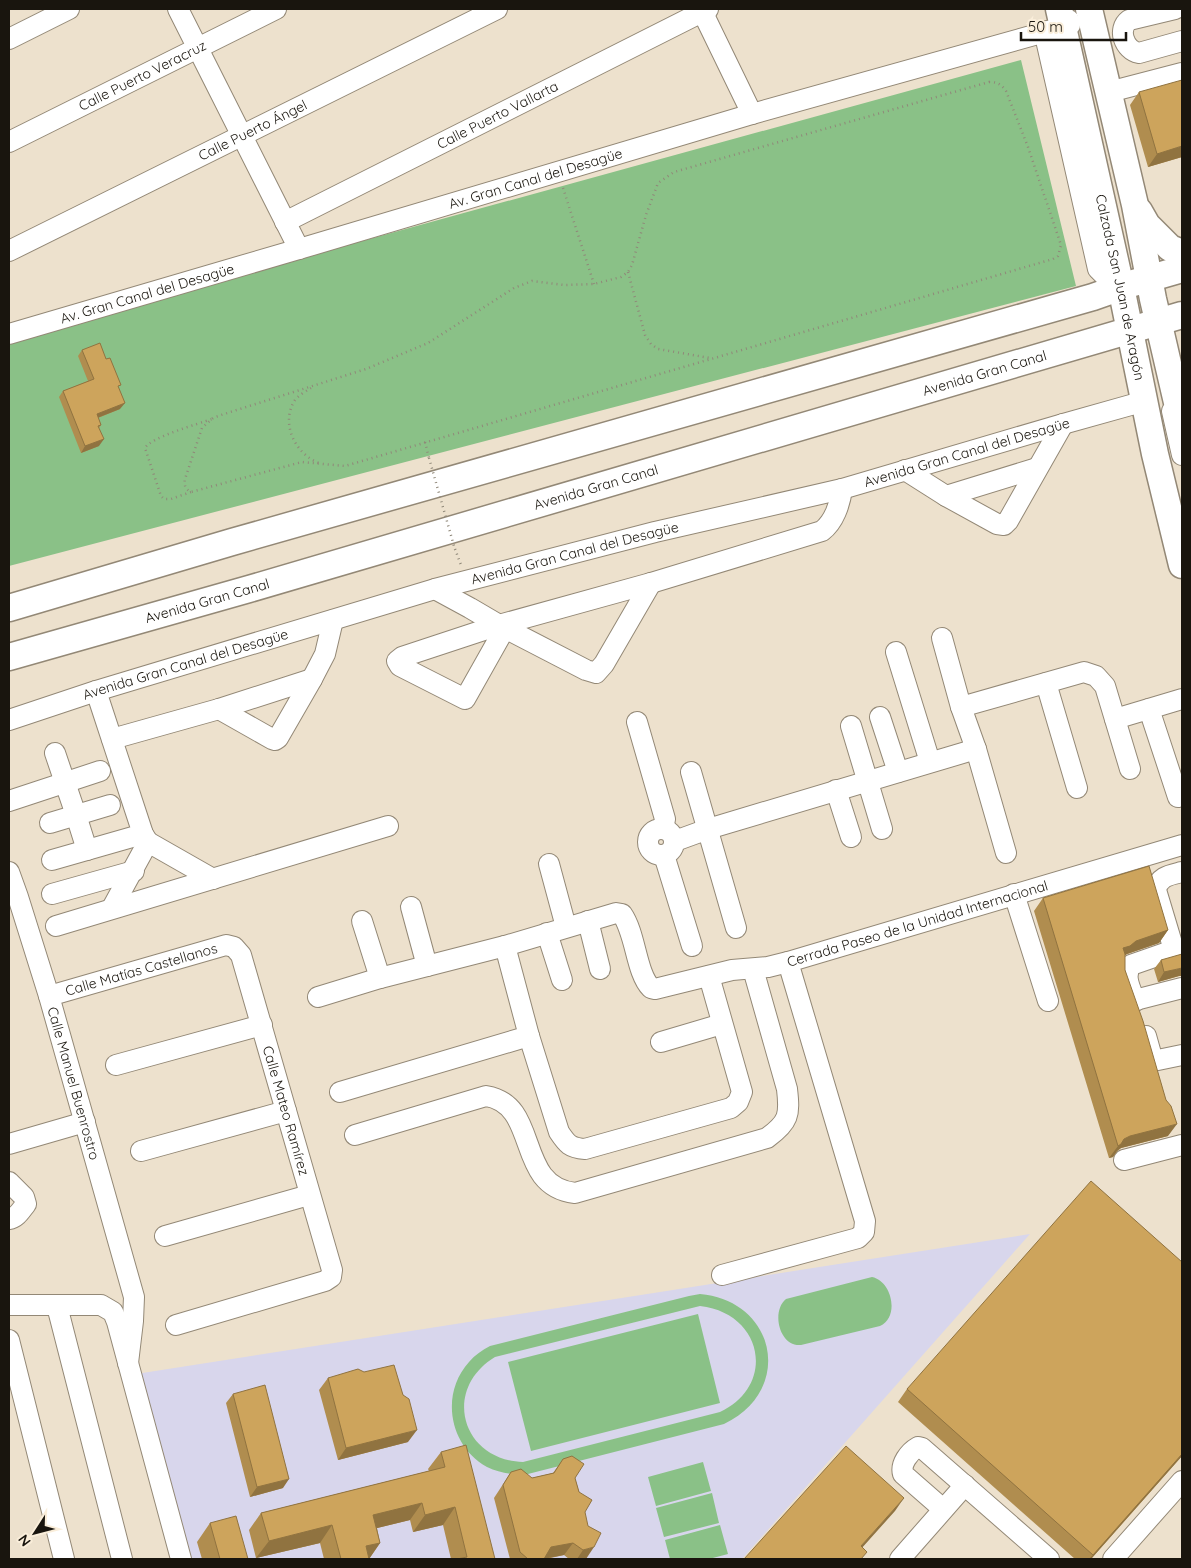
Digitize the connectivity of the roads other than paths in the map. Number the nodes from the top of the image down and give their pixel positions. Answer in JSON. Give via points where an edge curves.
{"nodes":[{"id":1,"x":69,"y":9,"type":"edge"},
{"id":2,"x":178,"y":9,"type":"edge"},
{"id":3,"x":276,"y":9,"type":"edge"},
{"id":4,"x":497,"y":9,"type":"edge"},
{"id":5,"x":1176,"y":9,"type":"edge"},
{"id":6,"x":704,"y":10,"type":"edge"},
{"id":7,"x":1063,"y":19,"type":"edge"},
{"id":8,"x":1182,"y":37,"type":"edge"},
{"id":9,"x":9,"y":38,"type":"edge"},
{"id":10,"x":1182,"y":41,"type":"edge"},
{"id":11,"x":198,"y":48,"type":"junction"},
{"id":12,"x":1182,"y":73,"type":"edge"},
{"id":13,"x":1182,"y":84,"type":"edge"},
{"id":14,"x":1110,"y":97,"type":"junction"},
{"id":15,"x":752,"y":114,"type":"junction"},
{"id":16,"x":242,"y":135,"type":"junction"},
{"id":17,"x":9,"y":142,"type":"edge"},
{"id":18,"x":1135,"y":205,"type":"junction"},
{"id":19,"x":285,"y":222,"type":"junction"},
{"id":20,"x":299,"y":249,"type":"junction"},
{"id":21,"x":9,"y":251,"type":"edge"},
{"id":22,"x":1182,"y":253,"type":"edge"},
{"id":23,"x":1182,"y":269,"type":"edge"},
{"id":24,"x":1135,"y":283,"type":"junction"},
{"id":25,"x":1094,"y":297,"type":"junction"},
{"id":26,"x":1152,"y":324,"type":"edge"},
{"id":27,"x":9,"y":334,"type":"edge"},
{"id":28,"x":1145,"y":402,"type":"junction"},
{"id":29,"x":1181,"y":419,"type":"edge"},
{"id":30,"x":1063,"y":424,"type":"junction"},
{"id":31,"x":1182,"y":456,"type":"edge"},
{"id":32,"x":1037,"y":468,"type":"junction"},
{"id":33,"x":905,"y":470,"type":"junction"},
{"id":34,"x":842,"y":489,"type":"junction"},
{"id":35,"x":946,"y":496,"type":"junction"},
{"id":36,"x":1182,"y":531,"type":"edge"},
{"id":37,"x":1182,"y":565,"type":"edge"},
{"id":38,"x":651,"y":583,"type":"junction"},
{"id":39,"x":435,"y":589,"type":"junction"},
{"id":40,"x":9,"y":608,"type":"edge"},
{"id":41,"x":332,"y":620,"type":"junction"},
{"id":42,"x":502,"y":626,"type":"junction"},
{"id":43,"x":942,"y":638,"type":"dead end"},
{"id":44,"x":896,"y":652,"type":"dead end"},
{"id":45,"x":9,"y":657,"type":"edge"},
{"id":46,"x":312,"y":679,"type":"junction"},
{"id":47,"x":1046,"y":683,"type":"junction"},
{"id":48,"x":96,"y":691,"type":"junction"},
{"id":49,"x":1178,"y":700,"type":"edge"},
{"id":50,"x":961,"y":707,"type":"junction"},
{"id":51,"x":219,"y":709,"type":"junction"},
{"id":52,"x":1149,"y":709,"type":"junction"},
{"id":53,"x":880,"y":717,"type":"dead end"},
{"id":54,"x":1115,"y":719,"type":"junction"},
{"id":55,"x":9,"y":720,"type":"edge"},
{"id":56,"x":637,"y":722,"type":"dead end"},
{"id":57,"x":851,"y":726,"type":"dead end"},
{"id":58,"x":112,"y":739,"type":"junction"},
{"id":59,"x":976,"y":749,"type":"junction"},
{"id":60,"x":55,"y":753,"type":"dead end"},
{"id":61,"x":930,"y":762,"type":"junction"},
{"id":62,"x":1130,"y":769,"type":"dead end"},
{"id":63,"x":100,"y":771,"type":"dead end"},
{"id":64,"x":691,"y":772,"type":"dead end"},
{"id":65,"x":898,"y":772,"type":"junction"},
{"id":66,"x":65,"y":782,"type":"junction"},
{"id":67,"x":867,"y":782,"type":"junction"},
{"id":68,"x":1077,"y":788,"type":"dead end"},
{"id":69,"x":836,"y":790,"type":"junction"},
{"id":70,"x":1178,"y":797,"type":"dead end"},
{"id":71,"x":9,"y":801,"type":"edge"},
{"id":72,"x":110,"y":805,"type":"dead end"},
{"id":73,"x":76,"y":815,"type":"junction"},
{"id":74,"x":50,"y":823,"type":"dead end"},
{"id":75,"x":388,"y":826,"type":"dead end"},
{"id":76,"x":708,"y":829,"type":"junction"},
{"id":77,"x":882,"y":829,"type":"dead end"},
{"id":78,"x":850,"y":837,"type":"dead end"},
{"id":79,"x":146,"y":838,"type":"junction"},
{"id":80,"x":667,"y":841,"type":"junction"},
{"id":81,"x":1182,"y":845,"type":"edge"},
{"id":82,"x":87,"y":850,"type":"junction"},
{"id":83,"x":1006,"y":854,"type":"dead end"},
{"id":84,"x":52,"y":860,"type":"dead end"},
{"id":85,"x":549,"y":864,"type":"dead end"},
{"id":86,"x":134,"y":871,"type":"junction"},
{"id":87,"x":9,"y":872,"type":"edge"},
{"id":88,"x":1182,"y":872,"type":"edge"},
{"id":89,"x":213,"y":880,"type":"junction"},
{"id":90,"x":52,"y":894,"type":"dead end"},
{"id":91,"x":1014,"y":894,"type":"junction"},
{"id":92,"x":411,"y":907,"type":"dead end"},
{"id":93,"x":112,"y":908,"type":"junction"},
{"id":94,"x":588,"y":921,"type":"junction"},
{"id":95,"x":362,"y":922,"type":"dead end"},
{"id":96,"x":56,"y":926,"type":"dead end"},
{"id":97,"x":566,"y":927,"type":"junction"},
{"id":98,"x":736,"y":928,"type":"dead end"},
{"id":99,"x":547,"y":933,"type":"junction"},
{"id":100,"x":505,"y":946,"type":"junction"},
{"id":101,"x":692,"y":946,"type":"dead end"},
{"id":102,"x":234,"y":947,"type":"joint"},
{"id":103,"x":1178,"y":950,"type":"edge"},
{"id":104,"x":788,"y":962,"type":"junction"},
{"id":105,"x":427,"y":966,"type":"junction"},
{"id":106,"x":753,"y":968,"type":"junction"},
{"id":107,"x":600,"y":970,"type":"dead end"},
{"id":108,"x":709,"y":976,"type":"junction"},
{"id":109,"x":380,"y":978,"type":"junction"},
{"id":110,"x":562,"y":980,"type":"dead end"},
{"id":111,"x":1182,"y":988,"type":"edge"},
{"id":112,"x":49,"y":996,"type":"junction"},
{"id":113,"x":318,"y":997,"type":"dead end"},
{"id":114,"x":1135,"y":1000,"type":"junction"},
{"id":115,"x":1048,"y":1001,"type":"dead end"},
{"id":116,"x":722,"y":1024,"type":"junction"},
{"id":117,"x":262,"y":1025,"type":"junction"},
{"id":118,"x":529,"y":1036,"type":"junction"},
{"id":119,"x":661,"y":1042,"type":"dead end"},
{"id":120,"x":1182,"y":1055,"type":"edge"},
{"id":121,"x":1154,"y":1061,"type":"junction"},
{"id":122,"x":116,"y":1065,"type":"dead end"},
{"id":123,"x":1159,"y":1080,"type":"edge"},
{"id":124,"x":340,"y":1092,"type":"dead end"},
{"id":125,"x":286,"y":1112,"type":"junction"},
{"id":126,"x":85,"y":1122,"type":"junction"},
{"id":127,"x":356,"y":1135,"type":"dead end"},
{"id":128,"x":9,"y":1144,"type":"edge"},
{"id":129,"x":1182,"y":1145,"type":"edge"},
{"id":130,"x":141,"y":1151,"type":"dead end"},
{"id":131,"x":1124,"y":1160,"type":"dead end"},
{"id":132,"x":9,"y":1182,"type":"edge"},
{"id":133,"x":309,"y":1195,"type":"junction"},
{"id":134,"x":9,"y":1219,"type":"edge"},
{"id":135,"x":164,"y":1236,"type":"dead end"},
{"id":136,"x":722,"y":1275,"type":"dead end"},
{"id":137,"x":9,"y":1305,"type":"edge"},
{"id":138,"x":57,"y":1306,"type":"junction"},
{"id":139,"x":176,"y":1325,"type":"dead end"},
{"id":140,"x":9,"y":1340,"type":"edge"},
{"id":141,"x":128,"y":1363,"type":"junction"},
{"id":142,"x":1182,"y":1481,"type":"edge"},
{"id":143,"x":965,"y":1485,"type":"junction"},
{"id":144,"x":943,"y":1509,"type":"junction"},
{"id":145,"x":64,"y":1559,"type":"edge"},
{"id":146,"x":122,"y":1559,"type":"edge"},
{"id":147,"x":181,"y":1559,"type":"edge"},
{"id":148,"x":900,"y":1559,"type":"edge"},
{"id":149,"x":1049,"y":1559,"type":"edge"},
{"id":150,"x":1113,"y":1559,"type":"edge"}],
"edges":[{"from":1,"to":9,"type":"street"},
{"from":2,"to":11,"type":"street"},
{"from":3,"to":11,"type":"street","name":"Calle Puerto Veracruz"},
{"from":4,"to":16,"type":"street","name":"Calle Puerto Ángel"},
{"from":5,"to":8,"type":"street"},
{"from":5,"to":10,"type":"street","via":[[1129,20],[1122,29],[1127,47],[1132,51]]},
{"from":6,"to":15,"type":"street"},
{"from":6,"to":19,"type":"street","name":"Calle Puerto Vallarta"},
{"from":7,"to":14,"type":"main road","name":"Calzada San Juan de Aragón"},
{"from":7,"to":15,"type":"street","name":"Av. Gran Canal del Desagüe"},
{"from":7,"to":24,"type":"main road","name":"Calzada San Juan de Aragón"},
{"from":7,"to":25,"type":"street"},
{"from":11,"to":16,"type":"street"},
{"from":11,"to":17,"type":"street","name":"Calle Puerto Veracruz"},
{"from":12,"to":14,"type":"street"},
{"from":13,"to":14,"type":"street"},
{"from":14,"to":18,"type":"main road","name":"Calzada San Juan de Aragón"},
{"from":15,"to":20,"type":"street","name":"Av. Gran Canal del Desagüe"},
{"from":16,"to":19,"type":"street"},
{"from":16,"to":21,"type":"street","name":"Calle Puerto Ángel"},
{"from":18,"to":22,"type":"main road","via":[[1147,225],[1170,248]]},
{"from":18,"to":24,"type":"main road","name":"Calzada San Juan de Aragón"},
{"from":19,"to":20,"type":"street"},
{"from":20,"to":27,"type":"street","name":"Av. Gran Canal del Desagüe"},
{"from":23,"to":24,"type":"main road"},
{"from":24,"to":25,"type":"main road"},
{"from":24,"to":26,"type":"main road","name":"Calzada San Juan de Aragón"},
{"from":25,"to":40,"type":"main road"},
{"from":26,"to":28,"type":"main road","name":"Calzada San Juan de Aragón"},
{"from":26,"to":29,"type":"main road","name":"Calzada San Juan de Aragón"},
{"from":26,"to":31,"type":"street"},
{"from":26,"to":36,"type":"street"},
{"from":26,"to":45,"type":"main road","name":"Avenida Gran Canal"},
{"from":28,"to":30,"type":"street","name":"Avenida Gran Canal del Desagüe"},
{"from":28,"to":37,"type":"main road","name":"Calzada San Juan de Aragón"},
{"from":30,"to":32,"type":"street"},
{"from":30,"to":33,"type":"street","name":"Avenida Gran Canal del Desagüe"},
{"from":32,"to":35,"type":"street"},
{"from":32,"to":35,"type":"street","via":[[1004,525]]},
{"from":33,"to":34,"type":"street","name":"Avenida Gran Canal del Desagüe"},
{"from":33,"to":35,"type":"street"},
{"from":34,"to":38,"type":"street","via":[[840,504],[822,531]]},
{"from":34,"to":39,"type":"street","name":"Avenida Gran Canal del Desagüe","via":[[655,532]]},
{"from":38,"to":42,"type":"street"},
{"from":38,"to":42,"type":"street","via":[[596,673],[590,673]]},
{"from":39,"to":41,"type":"street","name":"Avenida Gran Canal del Desagüe"},
{"from":39,"to":42,"type":"street"},
{"from":41,"to":46,"type":"street","via":[[325,654]]},
{"from":41,"to":48,"type":"street","name":"Avenida Gran Canal del Desagüe"},
{"from":42,"to":42,"type":"street","via":[[465,699],[398,664],[402,658]]},
{"from":43,"to":50,"type":"street"},
{"from":44,"to":61,"type":"street"},
{"from":46,"to":51,"type":"street"},
{"from":46,"to":51,"type":"street","via":[[281,735],[275,740]]},
{"from":47,"to":50,"type":"street"},
{"from":47,"to":54,"type":"street","via":[[1090,673],[1105,686]]},
{"from":47,"to":68,"type":"street"},
{"from":48,"to":55,"type":"street","name":"Avenida Gran Canal del Desagüe"},
{"from":48,"to":58,"type":"street"},
{"from":49,"to":52,"type":"street"},
{"from":50,"to":59,"type":"street"},
{"from":51,"to":58,"type":"street"},
{"from":52,"to":54,"type":"street"},
{"from":52,"to":70,"type":"street"},
{"from":53,"to":65,"type":"street"},
{"from":54,"to":62,"type":"street"},
{"from":56,"to":80,"type":"street","via":[[665,819]]},
{"from":57,"to":67,"type":"street"},
{"from":58,"to":79,"type":"street"},
{"from":59,"to":61,"type":"street"},
{"from":59,"to":83,"type":"street"},
{"from":60,"to":66,"type":"street"},
{"from":61,"to":65,"type":"street"},
{"from":63,"to":66,"type":"street"},
{"from":64,"to":76,"type":"street"},
{"from":65,"to":67,"type":"street"},
{"from":66,"to":71,"type":"street"},
{"from":66,"to":73,"type":"street"},
{"from":67,"to":69,"type":"street"},
{"from":67,"to":77,"type":"street"},
{"from":69,"to":76,"type":"street"},
{"from":69,"to":78,"type":"street"},
{"from":72,"to":73,"type":"street"},
{"from":73,"to":74,"type":"street"},
{"from":73,"to":82,"type":"street"},
{"from":75,"to":89,"type":"street"},
{"from":76,"to":80,"type":"street"},
{"from":76,"to":98,"type":"street"},
{"from":79,"to":82,"type":"street"},
{"from":79,"to":86,"type":"street"},
{"from":79,"to":89,"type":"street"},
{"from":80,"to":101,"type":"street"},
{"from":81,"to":91,"type":"street","name":"Cerrada Paseo de la Unidad Internacional"},
{"from":82,"to":84,"type":"street"},
{"from":85,"to":97,"type":"street"},
{"from":86,"to":90,"type":"street"},
{"from":86,"to":93,"type":"street"},
{"from":87,"to":112,"type":"street","name":"Calle Manuel Buenrostro"},
{"from":88,"to":103,"type":"street","via":[[1162,878],[1156,890]]},
{"from":89,"to":93,"type":"street"},
{"from":91,"to":104,"type":"street","name":"Cerrada Paseo de la Unidad Internacional"},
{"from":91,"to":115,"type":"street"},
{"from":92,"to":105,"type":"street"},
{"from":93,"to":96,"type":"street"},
{"from":94,"to":97,"type":"street"},
{"from":94,"to":107,"type":"street"},
{"from":94,"to":108,"type":"street","name":"Cerrada Paseo de la Unidad Internacional","via":[[622,914],[645,980],[651,988]]},
{"from":95,"to":109,"type":"street"},
{"from":97,"to":99,"type":"street"},
{"from":99,"to":100,"type":"street"},
{"from":99,"to":110,"type":"street"},
{"from":100,"to":105,"type":"street"},
{"from":100,"to":118,"type":"street"},
{"from":102,"to":112,"type":"street","name":"Calle Matías Castellanos","via":[[226,946]]},
{"from":102,"to":117,"type":"street","name":"Calle Mateo Ramírez","via":[[241,955]]},
{"from":103,"to":114,"type":"street","via":[[1131,965],[1127,979]]},
{"from":104,"to":106,"type":"street","name":"Cerrada Paseo de la Unidad Internacional","via":[[768,968]]},
{"from":104,"to":136,"type":"street","via":[[865,1221],[864,1232],[858,1238]]},
{"from":105,"to":109,"type":"street"},
{"from":106,"to":108,"type":"street","name":"Cerrada Paseo de la Unidad Internacional"},
{"from":106,"to":127,"type":"street","via":[[787,1089],[787,1118],[779,1130],[767,1138],[575,1193],[555,1188],[536,1167],[518,1118],[504,1101],[496,1097],[486,1096]]},
{"from":108,"to":116,"type":"street"},
{"from":109,"to":113,"type":"street"},
{"from":111,"to":114,"type":"street"},
{"from":112,"to":126,"type":"street","name":"Calle Manuel Buenrostro"},
{"from":114,"to":121,"type":"street"},
{"from":116,"to":118,"type":"street","via":[[742,1092],[738,1102],[731,1108],[585,1149],[566,1143],[559,1132]]},
{"from":116,"to":119,"type":"street"},
{"from":117,"to":122,"type":"street"},
{"from":117,"to":125,"type":"street","name":"Calle Mateo Ramírez"},
{"from":118,"to":124,"type":"street"},
{"from":120,"to":121,"type":"street"},
{"from":121,"to":123,"type":"street"},
{"from":125,"to":130,"type":"street"},
{"from":125,"to":133,"type":"street","name":"Calle Mateo Ramírez"},
{"from":126,"to":128,"type":"street"},
{"from":126,"to":141,"type":"street","name":"Calle Manuel Buenrostro","via":[[134,1298]]},
{"from":129,"to":131,"type":"street"},
{"from":132,"to":134,"type":"street","via":[[24,1197],[26,1204]]},
{"from":133,"to":135,"type":"street"},
{"from":133,"to":139,"type":"street","name":"Calle Mateo Ramírez","via":[[332,1270],[331,1277]]},
{"from":137,"to":138,"type":"street"},
{"from":138,"to":141,"type":"street","via":[[101,1305],[113,1312]]},
{"from":138,"to":146,"type":"street"},
{"from":140,"to":145,"type":"street"},
{"from":141,"to":147,"type":"street"},
{"from":142,"to":150,"type":"street"},
{"from":143,"to":144,"type":"street"},
{"from":143,"to":144,"type":"street","via":[[922,1448],[914,1449],[901,1470]]},
{"from":143,"to":149,"type":"street"},
{"from":144,"to":148,"type":"street"}]}
